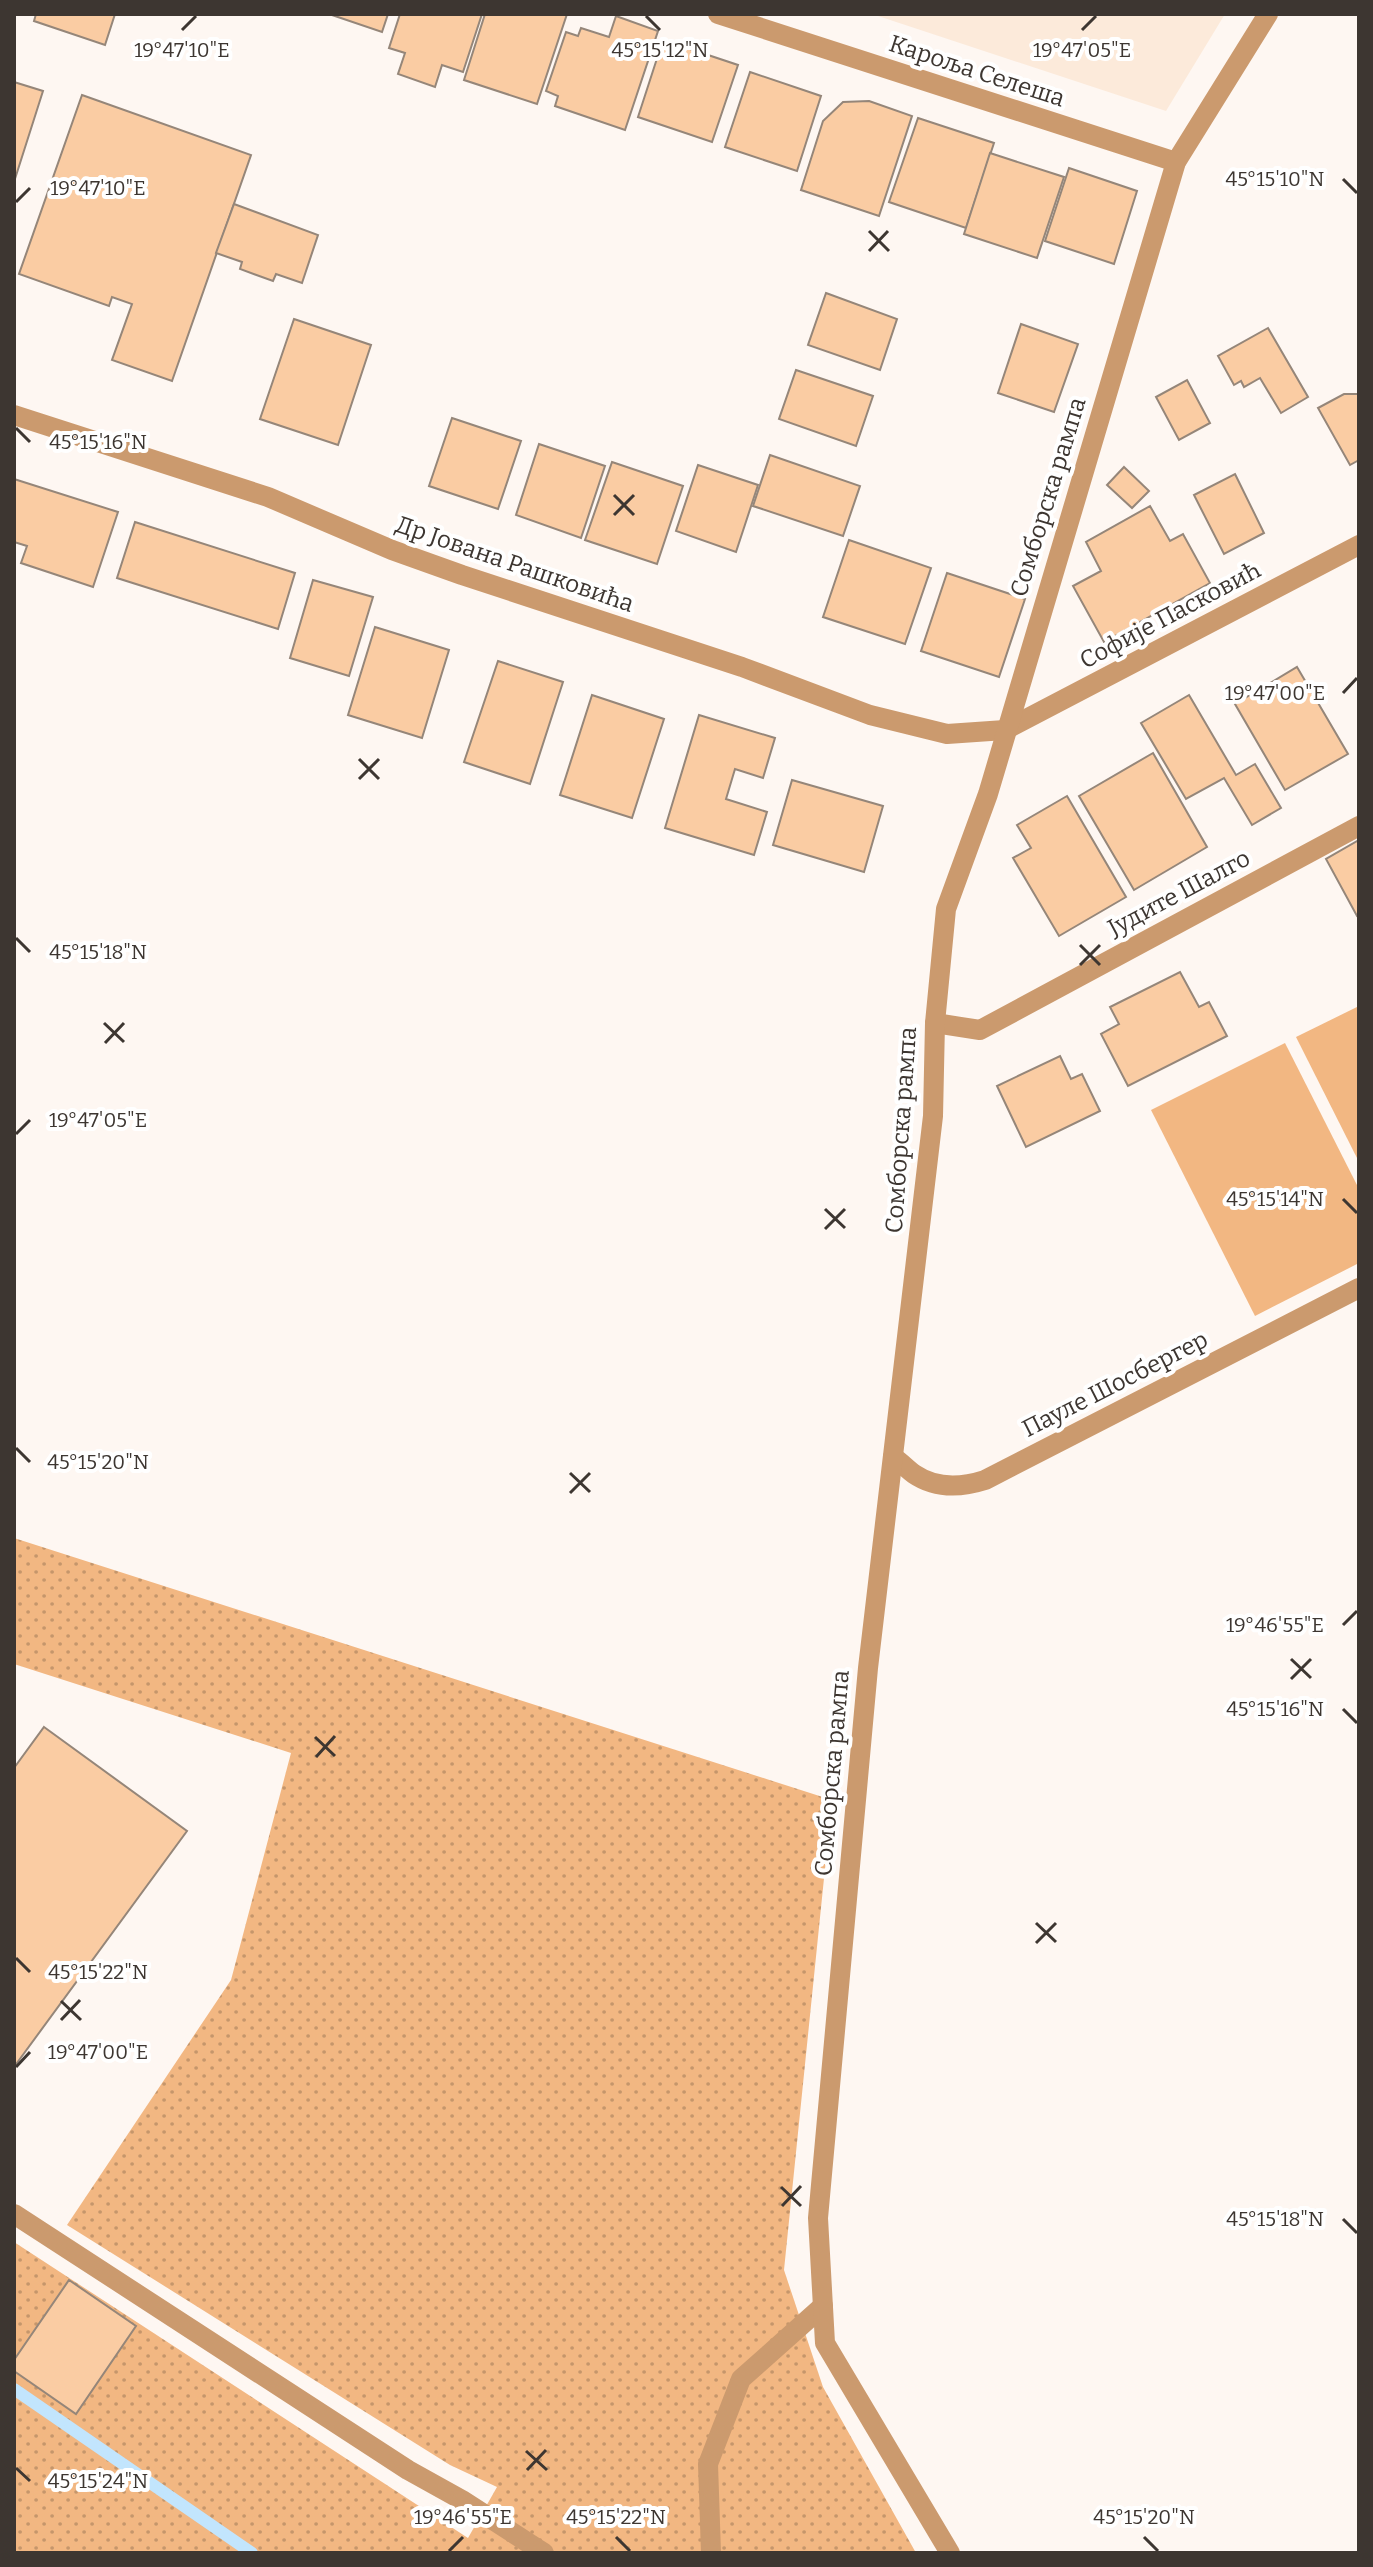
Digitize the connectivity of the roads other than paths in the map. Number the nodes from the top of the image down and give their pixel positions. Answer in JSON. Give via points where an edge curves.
{"nodes":[{"id":1,"x":718,"y":14,"type":"edge"},
{"id":2,"x":1268,"y":14,"type":"edge"},
{"id":3,"x":1176,"y":162,"type":"junction"},
{"id":4,"x":14,"y":415,"type":"edge"},
{"id":5,"x":1359,"y":545,"type":"edge"},
{"id":6,"x":1005,"y":730,"type":"junction"},
{"id":7,"x":1359,"y":826,"type":"edge"},
{"id":8,"x":935,"y":1023,"type":"junction"},
{"id":9,"x":1359,"y":1288,"type":"edge"},
{"id":10,"x":893,"y":1457,"type":"junction"},
{"id":11,"x":14,"y":2214,"type":"edge"},
{"id":12,"x":823,"y":2306,"type":"junction"},
{"id":13,"x":544,"y":2553,"type":"edge"},
{"id":14,"x":711,"y":2553,"type":"edge"},
{"id":15,"x":950,"y":2553,"type":"edge"}],
"edges":[{"from":1,"to":3,"type":"street","name":"Кароља Селеша"},
{"from":2,"to":3,"type":"street","name":"Сомборска рампа"},
{"from":3,"to":6,"type":"street","name":"Сомборска рампа"},
{"from":4,"to":6,"type":"street","name":"Др Јована Рашковића","via":[[268,497],[434,565],[870,715],[947,734]]},
{"from":5,"to":6,"type":"street","name":"Софије Пасковић"},
{"from":6,"to":8,"type":"street","name":"Сомборска рампа","via":[[946,909]]},
{"from":7,"to":8,"type":"street","name":"Јудите Шалго","via":[[980,1030]]},
{"from":8,"to":10,"type":"street","name":"Сомборска рампа","via":[[933,1116]]},
{"from":9,"to":10,"type":"street","name":"Пауле Шосбергер","via":[[985,1480],[940,1485],[913,1474]]},
{"from":10,"to":12,"type":"street","name":"Сомборска рампа","via":[[866,1684],[818,2218]]},
{"from":11,"to":13,"type":"street"},
{"from":12,"to":14,"type":"street","via":[[741,2379],[708,2464]]},
{"from":12,"to":15,"type":"street","name":"Сомборска рампа","via":[[825,2343]]}]}
